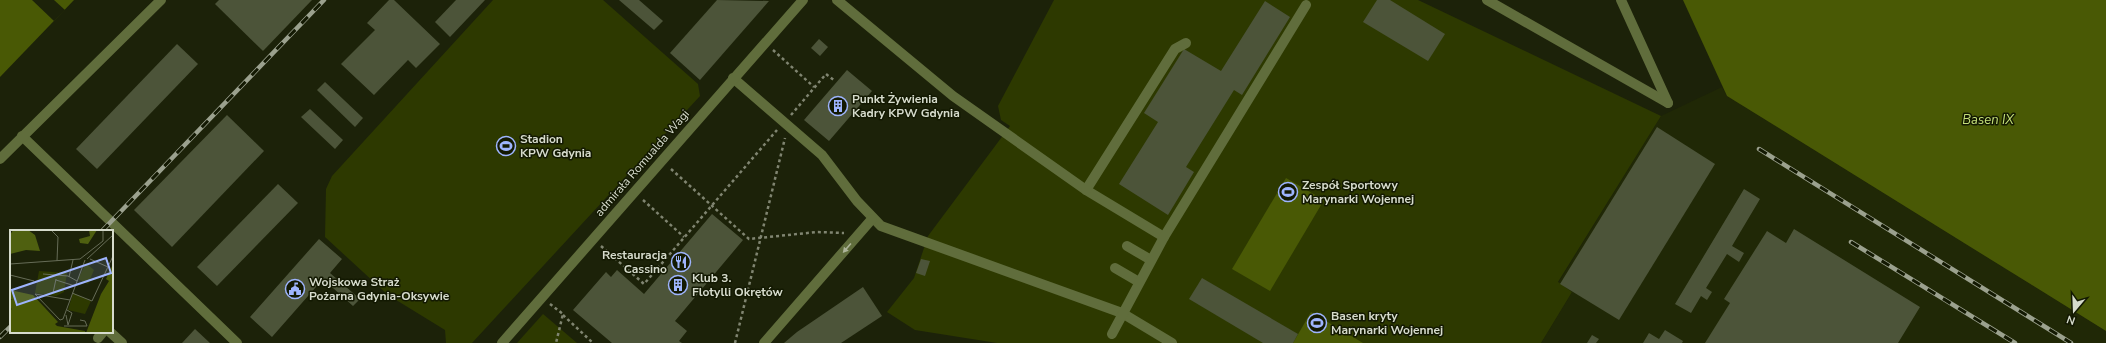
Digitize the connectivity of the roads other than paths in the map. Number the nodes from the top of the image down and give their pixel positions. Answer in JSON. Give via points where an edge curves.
{"nodes":[{"id":1,"x":161,"y":0,"type":"edge"},
{"id":2,"x":803,"y":0,"type":"edge"},
{"id":3,"x":837,"y":0,"type":"edge"},
{"id":4,"x":1487,"y":0,"type":"edge"},
{"id":5,"x":1621,"y":0,"type":"edge"},
{"id":6,"x":1306,"y":5,"type":"dead end"},
{"id":7,"x":1186,"y":43,"type":"dead end"},
{"id":8,"x":733,"y":78,"type":"junction"},
{"id":9,"x":22,"y":136,"type":"junction"},
{"id":10,"x":0,"y":159,"type":"edge"},
{"id":11,"x":1086,"y":190,"type":"junction"},
{"id":12,"x":872,"y":219,"type":"junction"},
{"id":13,"x":1164,"y":237,"type":"junction"},
{"id":14,"x":1128,"y":246,"type":"dead end"},
{"id":15,"x":1151,"y":260,"type":"junction"},
{"id":16,"x":1115,"y":268,"type":"dead end"},
{"id":17,"x":1139,"y":282,"type":"junction"},
{"id":18,"x":1122,"y":313,"type":"junction"},
{"id":19,"x":111,"y":333,"type":"edge"},
{"id":20,"x":1112,"y":334,"type":"dead end"},
{"id":21,"x":122,"y":343,"type":"edge"},
{"id":22,"x":237,"y":343,"type":"edge"},
{"id":23,"x":502,"y":343,"type":"edge"},
{"id":24,"x":764,"y":343,"type":"edge"},
{"id":25,"x":1172,"y":343,"type":"edge"}],
"edges":[{"from":1,"to":9,"type":"street"},
{"from":2,"to":8,"type":"street","name":"admirała Romualda Wagi"},
{"from":3,"to":11,"type":"street","via":[[953,96]]},
{"from":4,"to":5,"type":"street","via":[[1668,103]]},
{"from":6,"to":13,"type":"street"},
{"from":7,"to":11,"type":"street","via":[[1175,49]]},
{"from":8,"to":12,"type":"street","via":[[822,155]]},
{"from":8,"to":23,"type":"street","name":"admirała Romualda Wagi"},
{"from":9,"to":10,"type":"street"},
{"from":9,"to":22,"type":"street"},
{"from":11,"to":13,"type":"street"},
{"from":12,"to":18,"type":"street","via":[[894,232]]},
{"from":12,"to":24,"type":"street","one_way":true},
{"from":13,"to":15,"type":"street"},
{"from":14,"to":15,"type":"street"},
{"from":15,"to":17,"type":"street"},
{"from":16,"to":17,"type":"street"},
{"from":17,"to":18,"type":"street"},
{"from":18,"to":20,"type":"street"},
{"from":18,"to":25,"type":"street"},
{"from":19,"to":21,"type":"street"}]}
